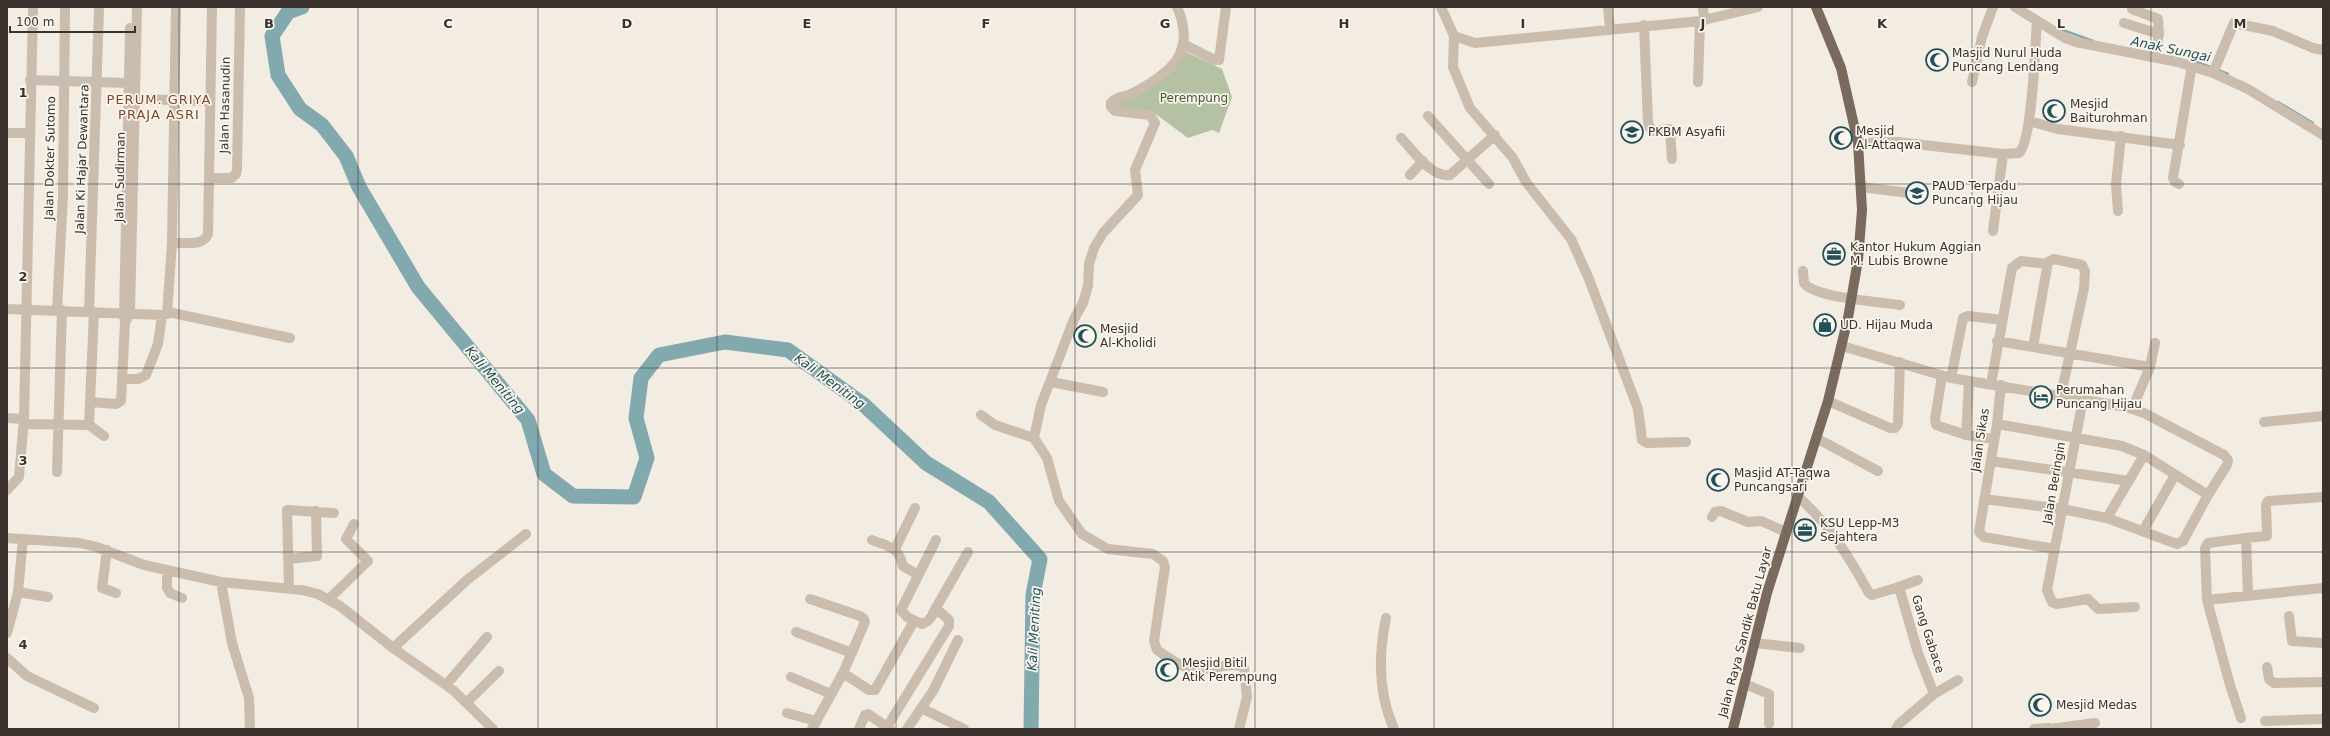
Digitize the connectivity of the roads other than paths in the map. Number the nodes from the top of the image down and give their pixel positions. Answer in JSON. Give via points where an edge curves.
{"nodes":[{"id":1,"x":33,"y":7,"type":"edge"},
{"id":2,"x":65,"y":7,"type":"edge"},
{"id":3,"x":100,"y":7,"type":"edge"},
{"id":4,"x":130,"y":7,"type":"edge"},
{"id":5,"x":138,"y":7,"type":"edge"},
{"id":6,"x":176,"y":7,"type":"edge"},
{"id":7,"x":212,"y":7,"type":"edge"},
{"id":8,"x":240,"y":7,"type":"edge"},
{"id":9,"x":1178,"y":7,"type":"edge"},
{"id":10,"x":1226,"y":7,"type":"edge"},
{"id":11,"x":1441,"y":7,"type":"edge"},
{"id":12,"x":1608,"y":7,"type":"edge"},
{"id":13,"x":1703,"y":7,"type":"edge"},
{"id":14,"x":1758,"y":7,"type":"edge"},
{"id":15,"x":1816,"y":7,"type":"edge"},
{"id":16,"x":1993,"y":7,"type":"edge"},
{"id":17,"x":2015,"y":7,"type":"edge"},
{"id":18,"x":2132,"y":9,"type":"dead end"},
{"id":19,"x":1702,"y":20,"type":"junction"},
{"id":20,"x":2037,"y":21,"type":"junction"},
{"id":21,"x":2124,"y":23,"type":"dead end"},
{"id":22,"x":1644,"y":25,"type":"junction"},
{"id":23,"x":1610,"y":30,"type":"junction"},
{"id":24,"x":2159,"y":34,"type":"junction"},
{"id":25,"x":1454,"y":36,"type":"junction"},
{"id":26,"x":1185,"y":44,"type":"junction"},
{"id":27,"x":2323,"y":50,"type":"edge"},
{"id":28,"x":2155,"y":57,"type":"junction"},
{"id":29,"x":2192,"y":65,"type":"junction"},
{"id":30,"x":2214,"y":71,"type":"junction"},
{"id":31,"x":30,"y":80,"type":"junction"},
{"id":32,"x":64,"y":81,"type":"junction"},
{"id":33,"x":97,"y":81,"type":"junction"},
{"id":34,"x":1698,"y":82,"type":"dead end"},
{"id":35,"x":1972,"y":82,"type":"dead end"},
{"id":36,"x":128,"y":83,"type":"junction"},
{"id":37,"x":135,"y":99,"type":"junction"},
{"id":38,"x":174,"y":101,"type":"junction"},
{"id":39,"x":210,"y":102,"type":"junction"},
{"id":40,"x":1428,"y":116,"type":"dead end"},
{"id":41,"x":2029,"y":121,"type":"junction"},
{"id":42,"x":2317,"y":132,"type":"edge"},
{"id":43,"x":7,"y":133,"type":"edge"},
{"id":44,"x":30,"y":133,"type":"junction"},
{"id":45,"x":1495,"y":135,"type":"junction"},
{"id":46,"x":2121,"y":136,"type":"junction"},
{"id":47,"x":1400,"y":138,"type":"dead end"},
{"id":48,"x":1858,"y":143,"type":"junction"},
{"id":49,"x":2180,"y":146,"type":"junction"},
{"id":50,"x":2003,"y":154,"type":"junction"},
{"id":51,"x":1672,"y":159,"type":"dead end"},
{"id":52,"x":1467,"y":160,"type":"junction"},
{"id":53,"x":1423,"y":161,"type":"junction"},
{"id":54,"x":1410,"y":174,"type":"dead end"},
{"id":55,"x":208,"y":178,"type":"junction"},
{"id":56,"x":1489,"y":184,"type":"dead end"},
{"id":57,"x":2179,"y":184,"type":"dead end"},
{"id":58,"x":1861,"y":187,"type":"junction"},
{"id":59,"x":1909,"y":193,"type":"dead end"},
{"id":60,"x":2118,"y":211,"type":"dead end"},
{"id":61,"x":1993,"y":230,"type":"dead end"},
{"id":62,"x":172,"y":243,"type":"junction"},
{"id":63,"x":2047,"y":264,"type":"junction"},
{"id":64,"x":1803,"y":271,"type":"dead end"},
{"id":65,"x":1852,"y":299,"type":"junction"},
{"id":66,"x":1900,"y":304,"type":"dead end"},
{"id":67,"x":7,"y":309,"type":"edge"},
{"id":68,"x":25,"y":309,"type":"junction"},
{"id":69,"x":60,"y":310,"type":"junction"},
{"id":70,"x":92,"y":312,"type":"junction"},
{"id":71,"x":126,"y":313,"type":"junction"},
{"id":72,"x":165,"y":314,"type":"junction"},
{"id":73,"x":2002,"y":320,"type":"junction"},
{"id":74,"x":290,"y":338,"type":"dead end"},
{"id":75,"x":1997,"y":341,"type":"junction"},
{"id":76,"x":2155,"y":343,"type":"dead end"},
{"id":77,"x":1842,"y":346,"type":"junction"},
{"id":78,"x":2032,"y":347,"type":"junction"},
{"id":79,"x":2070,"y":352,"type":"junction"},
{"id":80,"x":1900,"y":362,"type":"junction"},
{"id":81,"x":2150,"y":367,"type":"junction"},
{"id":82,"x":1946,"y":377,"type":"junction"},
{"id":83,"x":122,"y":378,"type":"junction"},
{"id":84,"x":1051,"y":382,"type":"junction"},
{"id":85,"x":1969,"y":382,"type":"junction"},
{"id":86,"x":1990,"y":384,"type":"junction"},
{"id":87,"x":2001,"y":385,"type":"junction"},
{"id":88,"x":1103,"y":392,"type":"dead end"},
{"id":89,"x":2061,"y":395,"type":"junction"},
{"id":90,"x":2083,"y":399,"type":"junction"},
{"id":91,"x":1828,"y":401,"type":"junction"},
{"id":92,"x":90,"y":402,"type":"junction"},
{"id":93,"x":2132,"y":408,"type":"junction"},
{"id":94,"x":981,"y":415,"type":"dead end"},
{"id":95,"x":2323,"y":416,"type":"edge"},
{"id":96,"x":7,"y":418,"type":"edge"},
{"id":97,"x":24,"y":421,"type":"junction"},
{"id":98,"x":2264,"y":422,"type":"dead end"},
{"id":99,"x":1997,"y":424,"type":"junction"},
{"id":100,"x":58,"y":425,"type":"junction"},
{"id":101,"x":89,"y":425,"type":"junction"},
{"id":102,"x":1966,"y":435,"type":"junction"},
{"id":103,"x":104,"y":436,"type":"dead end"},
{"id":104,"x":1034,"y":438,"type":"junction"},
{"id":105,"x":1816,"y":438,"type":"junction"},
{"id":106,"x":2075,"y":438,"type":"junction"},
{"id":107,"x":1994,"y":439,"type":"junction"},
{"id":108,"x":1686,"y":442,"type":"dead end"},
{"id":109,"x":2144,"y":455,"type":"junction"},
{"id":110,"x":1991,"y":461,"type":"junction"},
{"id":111,"x":1878,"y":471,"type":"dead end"},
{"id":112,"x":57,"y":472,"type":"dead end"},
{"id":113,"x":2069,"y":473,"type":"junction"},
{"id":114,"x":2175,"y":475,"type":"junction"},
{"id":115,"x":2129,"y":481,"type":"junction"},
{"id":116,"x":7,"y":490,"type":"edge"},
{"id":117,"x":1796,"y":495,"type":"junction"},
{"id":118,"x":2208,"y":495,"type":"junction"},
{"id":119,"x":2323,"y":497,"type":"edge"},
{"id":120,"x":1984,"y":499,"type":"junction"},
{"id":121,"x":916,"y":508,"type":"dead end"},
{"id":122,"x":2062,"y":509,"type":"junction"},
{"id":123,"x":316,"y":511,"type":"junction"},
{"id":124,"x":334,"y":512,"type":"dead end"},
{"id":125,"x":1712,"y":517,"type":"dead end"},
{"id":126,"x":2107,"y":518,"type":"junction"},
{"id":127,"x":354,"y":524,"type":"dead end"},
{"id":128,"x":2143,"y":531,"type":"junction"},
{"id":129,"x":1786,"y":532,"type":"junction"},
{"id":130,"x":526,"y":534,"type":"dead end"},
{"id":131,"x":7,"y":538,"type":"edge"},
{"id":132,"x":2246,"y":538,"type":"junction"},
{"id":133,"x":23,"y":539,"type":"junction"},
{"id":134,"x":872,"y":540,"type":"dead end"},
{"id":135,"x":936,"y":540,"type":"dead end"},
{"id":136,"x":895,"y":549,"type":"junction"},
{"id":137,"x":107,"y":550,"type":"junction"},
{"id":138,"x":968,"y":552,"type":"dead end"},
{"id":139,"x":2054,"y":553,"type":"junction"},
{"id":140,"x":288,"y":559,"type":"junction"},
{"id":141,"x":167,"y":570,"type":"junction"},
{"id":142,"x":918,"y":575,"type":"junction"},
{"id":143,"x":1918,"y":580,"type":"dead end"},
{"id":144,"x":221,"y":582,"type":"junction"},
{"id":145,"x":1899,"y":587,"type":"junction"},
{"id":146,"x":2323,"y":588,"type":"edge"},
{"id":147,"x":289,"y":589,"type":"junction"},
{"id":148,"x":18,"y":592,"type":"junction"},
{"id":149,"x":116,"y":593,"type":"dead end"},
{"id":150,"x":2248,"y":594,"type":"junction"},
{"id":151,"x":48,"y":597,"type":"dead end"},
{"id":152,"x":182,"y":598,"type":"dead end"},
{"id":153,"x":329,"y":600,"type":"junction"},
{"id":154,"x":810,"y":600,"type":"dead end"},
{"id":155,"x":2207,"y":600,"type":"junction"},
{"id":156,"x":2135,"y":607,"type":"dead end"},
{"id":157,"x":933,"y":614,"type":"junction"},
{"id":158,"x":2289,"y":616,"type":"dead end"},
{"id":159,"x":1386,"y":618,"type":"dead end"},
{"id":160,"x":914,"y":620,"type":"junction"},
{"id":161,"x":796,"y":632,"type":"dead end"},
{"id":162,"x":7,"y":633,"type":"edge"},
{"id":163,"x":487,"y":637,"type":"dead end"},
{"id":164,"x":958,"y":640,"type":"dead end"},
{"id":165,"x":1754,"y":643,"type":"junction"},
{"id":166,"x":2323,"y":643,"type":"edge"},
{"id":167,"x":393,"y":648,"type":"junction"},
{"id":168,"x":1800,"y":648,"type":"dead end"},
{"id":169,"x":852,"y":653,"type":"junction"},
{"id":170,"x":7,"y":658,"type":"edge"},
{"id":171,"x":2268,"y":667,"type":"dead end"},
{"id":172,"x":499,"y":671,"type":"dead end"},
{"id":173,"x":843,"y":672,"type":"junction"},
{"id":174,"x":791,"y":677,"type":"dead end"},
{"id":175,"x":1958,"y":680,"type":"dead end"},
{"id":176,"x":2323,"y":682,"type":"edge"},
{"id":177,"x":1745,"y":684,"type":"junction"},
{"id":178,"x":446,"y":685,"type":"junction"},
{"id":179,"x":831,"y":694,"type":"junction"},
{"id":180,"x":1934,"y":694,"type":"junction"},
{"id":181,"x":467,"y":702,"type":"junction"},
{"id":182,"x":94,"y":708,"type":"dead end"},
{"id":183,"x":921,"y":708,"type":"junction"},
{"id":184,"x":788,"y":713,"type":"dead end"},
{"id":185,"x":2241,"y":718,"type":"dead end"},
{"id":186,"x":2323,"y":719,"type":"edge"},
{"id":187,"x":2265,"y":720,"type":"dead end"},
{"id":188,"x":2095,"y":723,"type":"dead end"},
{"id":189,"x":1769,"y":724,"type":"dead end"},
{"id":190,"x":814,"y":725,"type":"edge"},
{"id":191,"x":888,"y":728,"type":"edge"},
{"id":192,"x":2050,"y":728,"type":"edge"},
{"id":193,"x":250,"y":729,"type":"edge"},
{"id":194,"x":494,"y":729,"type":"edge"},
{"id":195,"x":859,"y":729,"type":"edge"},
{"id":196,"x":906,"y":729,"type":"edge"},
{"id":197,"x":964,"y":729,"type":"edge"},
{"id":198,"x":1239,"y":729,"type":"edge"},
{"id":199,"x":1394,"y":729,"type":"edge"},
{"id":200,"x":1733,"y":729,"type":"edge"},
{"id":201,"x":1896,"y":729,"type":"edge"},
{"id":202,"x":2034,"y":729,"type":"edge"}],
"edges":[{"from":1,"to":31,"type":"street"},
{"from":2,"to":32,"type":"street","name":"Jalan Dokter Sutomo"},
{"from":3,"to":33,"type":"street","name":"Jalan Ki Hajar Dewantara"},
{"from":4,"to":36,"type":"street"},
{"from":5,"to":37,"type":"street","name":"Jalan Sudirman"},
{"from":6,"to":38,"type":"street"},
{"from":7,"to":39,"type":"street"},
{"from":8,"to":55,"type":"street","name":"Jalan Hasanudin","via":[[237,170],[231,178]]},
{"from":9,"to":26,"type":"street","via":[[1184,23]]},
{"from":10,"to":26,"type":"street","via":[[1219,60]]},
{"from":11,"to":25,"type":"street"},
{"from":12,"to":23,"type":"street"},
{"from":13,"to":19,"type":"street"},
{"from":14,"to":19,"type":"street"},
{"from":15,"to":48,"type":"main road","name":"Jalan Raya Sandik Batu Layar","via":[[1841,68]]},
{"from":16,"to":35,"type":"street","via":[[1982,37]]},
{"from":17,"to":20,"type":"street"},
{"from":18,"to":24,"type":"street","via":[[2156,17],[2159,22]]},
{"from":19,"to":22,"type":"street"},
{"from":19,"to":34,"type":"street"},
{"from":20,"to":28,"type":"street","via":[[2076,42]]},
{"from":20,"to":41,"type":"street"},
{"from":21,"to":24,"type":"street"},
{"from":22,"to":23,"type":"street"},
{"from":22,"to":51,"type":"street","via":[[1648,122],[1654,131],[1670,129]]},
{"from":23,"to":25,"type":"street","via":[[1480,43]]},
{"from":24,"to":28,"type":"street"},
{"from":25,"to":45,"type":"street","via":[[1452,60],[1458,82],[1470,108]]},
{"from":26,"to":84,"type":"street","via":[[1180,55],[1157,78],[1132,94],[1115,99],[1111,103],[1115,110],[1150,115],[1155,123],[1135,170],[1138,195],[1103,233],[1094,248],[1083,303],[1074,319]]},
{"from":27,"to":30,"type":"street","via":[[2312,48],[2273,31],[2234,23]]},
{"from":28,"to":29,"type":"street"},
{"from":29,"to":30,"type":"street"},
{"from":29,"to":49,"type":"street"},
{"from":30,"to":42,"type":"street"},
{"from":31,"to":32,"type":"street"},
{"from":31,"to":44,"type":"street"},
{"from":32,"to":33,"type":"street"},
{"from":32,"to":69,"type":"street","name":"Jalan Dokter Sutomo"},
{"from":33,"to":36,"type":"street"},
{"from":33,"to":70,"type":"street","name":"Jalan Ki Hajar Dewantara"},
{"from":36,"to":71,"type":"street"},
{"from":37,"to":38,"type":"street"},
{"from":37,"to":71,"type":"street","name":"Jalan Sudirman"},
{"from":38,"to":39,"type":"street"},
{"from":38,"to":62,"type":"street"},
{"from":39,"to":55,"type":"street"},
{"from":40,"to":52,"type":"street"},
{"from":41,"to":46,"type":"street","via":[[2058,129]]},
{"from":41,"to":50,"type":"street","via":[[2021,151],[2016,154]]},
{"from":43,"to":44,"type":"street"},
{"from":44,"to":68,"type":"street"},
{"from":45,"to":52,"type":"street"},
{"from":45,"to":108,"type":"street","via":[[1513,158],[1526,182],[1571,239],[1603,312],[1638,408],[1642,440],[1647,443]]},
{"from":46,"to":49,"type":"street"},
{"from":46,"to":60,"type":"street","via":[[2116,184]]},
{"from":47,"to":53,"type":"street"},
{"from":48,"to":50,"type":"street","via":[[1897,142]]},
{"from":48,"to":58,"type":"main road","name":"Jalan Raya Sandik Batu Layar"},
{"from":49,"to":57,"type":"street","via":[[2173,178]]},
{"from":50,"to":61,"type":"street"},
{"from":52,"to":53,"type":"street","via":[[1446,176],[1434,172]]},
{"from":52,"to":56,"type":"street"},
{"from":53,"to":54,"type":"street"},
{"from":55,"to":62,"type":"street","via":[[207,237],[200,242]]},
{"from":58,"to":59,"type":"street"},
{"from":58,"to":65,"type":"main road","name":"Jalan Raya Sandik Batu Layar","via":[[1862,210]]},
{"from":62,"to":72,"type":"street"},
{"from":63,"to":73,"type":"street","via":[[2021,262],[2014,265]]},
{"from":63,"to":78,"type":"street"},
{"from":63,"to":79,"type":"street","via":[[2054,260],[2080,264],[2085,269],[2084,288]]},
{"from":64,"to":65,"type":"street","via":[[1804,283],[1809,289]]},
{"from":65,"to":66,"type":"street"},
{"from":65,"to":77,"type":"main road","name":"Jalan Raya Sandik Batu Layar"},
{"from":67,"to":68,"type":"street"},
{"from":68,"to":69,"type":"street"},
{"from":68,"to":97,"type":"street"},
{"from":69,"to":70,"type":"street"},
{"from":69,"to":100,"type":"street","name":"Jalan Dokter Sutomo"},
{"from":70,"to":71,"type":"street"},
{"from":70,"to":92,"type":"street","name":"Jalan Ki Hajar Dewantara"},
{"from":71,"to":72,"type":"street"},
{"from":71,"to":83,"type":"street","name":"Jalan Sudirman"},
{"from":72,"to":74,"type":"street"},
{"from":72,"to":83,"type":"street","via":[[158,344],[146,375],[138,379]]},
{"from":73,"to":75,"type":"street"},
{"from":73,"to":82,"type":"street","via":[[1968,316],[1963,318]]},
{"from":75,"to":78,"type":"street"},
{"from":75,"to":86,"type":"street"},
{"from":76,"to":81,"type":"street"},
{"from":77,"to":80,"type":"street"},
{"from":77,"to":91,"type":"main road","name":"Jalan Raya Sandik Batu Layar"},
{"from":78,"to":79,"type":"street"},
{"from":79,"to":81,"type":"street"},
{"from":79,"to":89,"type":"street"},
{"from":80,"to":82,"type":"street"},
{"from":80,"to":91,"type":"street","via":[[1898,424],[1895,428]]},
{"from":81,"to":93,"type":"street"},
{"from":82,"to":85,"type":"street"},
{"from":82,"to":102,"type":"street","via":[[1935,422],[1940,427]]},
{"from":83,"to":92,"type":"street","name":"Jalan Sudirman","via":[[119,403]]},
{"from":84,"to":88,"type":"street"},
{"from":84,"to":104,"type":"street","via":[[1037,417]]},
{"from":85,"to":86,"type":"street"},
{"from":85,"to":102,"type":"street"},
{"from":86,"to":87,"type":"street"},
{"from":87,"to":89,"type":"street"},
{"from":87,"to":99,"type":"street","name":"Jalan Sikas"},
{"from":89,"to":90,"type":"street"},
{"from":90,"to":93,"type":"street"},
{"from":90,"to":106,"type":"street","name":"Jalan Beringin"},
{"from":91,"to":105,"type":"main road","name":"Jalan Raya Sandik Batu Layar"},
{"from":92,"to":101,"type":"street","name":"Jalan Ki Hajar Dewantara"},
{"from":93,"to":118,"type":"street","via":[[2224,455],[2228,460],[2227,465]]},
{"from":94,"to":104,"type":"street","via":[[994,425]]},
{"from":95,"to":98,"type":"street"},
{"from":96,"to":97,"type":"street"},
{"from":97,"to":100,"type":"street"},
{"from":97,"to":116,"type":"street","via":[[19,477]]},
{"from":99,"to":106,"type":"street"},
{"from":99,"to":107,"type":"street","name":"Jalan Sikas"},
{"from":100,"to":101,"type":"street"},
{"from":100,"to":112,"type":"street","name":"Jalan Dokter Sutomo"},
{"from":101,"to":103,"type":"street"},
{"from":102,"to":107,"type":"street"},
{"from":104,"to":198,"type":"street","via":[[1047,458],[1059,501],[1082,534],[1108,549],[1153,554],[1163,561],[1165,567],[1154,641],[1157,650],[1193,670],[1201,671],[1235,664],[1244,668],[1247,697]]},
{"from":105,"to":111,"type":"street"},
{"from":105,"to":117,"type":"main road","name":"Jalan Raya Sandik Batu Layar"},
{"from":106,"to":109,"type":"street","via":[[2116,444]]},
{"from":106,"to":113,"type":"street","name":"Jalan Beringin"},
{"from":107,"to":110,"type":"street","name":"Jalan Sikas"},
{"from":109,"to":114,"type":"street"},
{"from":109,"to":115,"type":"street"},
{"from":110,"to":113,"type":"street"},
{"from":110,"to":120,"type":"street","name":"Jalan Sikas"},
{"from":113,"to":115,"type":"street"},
{"from":113,"to":122,"type":"street","name":"Jalan Beringin"},
{"from":114,"to":118,"type":"street"},
{"from":114,"to":128,"type":"street"},
{"from":115,"to":126,"type":"street"},
{"from":117,"to":129,"type":"main road","name":"Jalan Raya Sandik Batu Layar"},
{"from":117,"to":145,"type":"street","name":"Gang Gabace","via":[[1810,506],[1834,536],[1870,594]]},
{"from":118,"to":128,"type":"street","via":[[2180,543],[2171,544]]},
{"from":119,"to":132,"type":"street","via":[[2268,501],[2267,536]]},
{"from":120,"to":122,"type":"street"},
{"from":120,"to":139,"type":"street","name":"Jalan Sikas","via":[[1978,529],[1980,535]]},
{"from":121,"to":136,"type":"street"},
{"from":122,"to":126,"type":"street"},
{"from":122,"to":139,"type":"street","name":"Jalan Beringin"},
{"from":123,"to":124,"type":"street"},
{"from":123,"to":140,"type":"street","via":[[317,556]]},
{"from":123,"to":140,"type":"street","via":[[287,510]]},
{"from":125,"to":129,"type":"street","via":[[1714,512],[1720,511],[1746,522],[1761,522]]},
{"from":126,"to":128,"type":"street"},
{"from":127,"to":153,"type":"street","via":[[346,539],[368,561]]},
{"from":129,"to":165,"type":"main road","name":"Jalan Raya Sandik Batu Layar"},
{"from":130,"to":167,"type":"street","via":[[467,580]]},
{"from":131,"to":133,"type":"street"},
{"from":132,"to":150,"type":"street"},
{"from":132,"to":155,"type":"street","via":[[2207,544]]},
{"from":133,"to":137,"type":"street","via":[[80,543]]},
{"from":133,"to":148,"type":"street"},
{"from":134,"to":136,"type":"street"},
{"from":135,"to":142,"type":"street"},
{"from":136,"to":142,"type":"street","via":[[902,557],[903,566]]},
{"from":137,"to":141,"type":"street","via":[[144,565]]},
{"from":137,"to":149,"type":"street","via":[[102,588]]},
{"from":138,"to":157,"type":"street"},
{"from":139,"to":156,"type":"street","name":"Jalan Beringin","via":[[2048,590],[2055,603],[2088,599],[2098,609]]},
{"from":140,"to":147,"type":"street"},
{"from":141,"to":144,"type":"street"},
{"from":141,"to":152,"type":"street","via":[[167,588],[170,593]]},
{"from":142,"to":160,"type":"street","via":[[902,610],[907,617]]},
{"from":143,"to":145,"type":"street"},
{"from":144,"to":147,"type":"street"},
{"from":144,"to":193,"type":"street","via":[[232,643],[249,698]]},
{"from":145,"to":180,"type":"street","name":"Gang Gabace","via":[[1916,647]]},
{"from":146,"to":150,"type":"street"},
{"from":147,"to":153,"type":"street","via":[[310,592]]},
{"from":148,"to":151,"type":"street"},
{"from":148,"to":162,"type":"street"},
{"from":150,"to":155,"type":"street"},
{"from":153,"to":167,"type":"street"},
{"from":154,"to":169,"type":"street","via":[[864,619],[864,626]]},
{"from":155,"to":185,"type":"street"},
{"from":157,"to":160,"type":"street","via":[[925,624]]},
{"from":157,"to":191,"type":"street","via":[[940,612],[949,620],[949,626]]},
{"from":158,"to":166,"type":"street","via":[[2292,641]]},
{"from":159,"to":199,"type":"street","via":[[1381,651],[1382,693]]},
{"from":160,"to":173,"type":"street","via":[[875,690],[869,690]]},
{"from":161,"to":169,"type":"street"},
{"from":163,"to":178,"type":"street"},
{"from":164,"to":183,"type":"street","via":[[933,691]]},
{"from":165,"to":168,"type":"street"},
{"from":165,"to":177,"type":"main road","name":"Jalan Raya Sandik Batu Layar"},
{"from":167,"to":178,"type":"street"},
{"from":169,"to":173,"type":"street"},
{"from":170,"to":182,"type":"street","via":[[28,676]]},
{"from":171,"to":176,"type":"street","via":[[2268,678],[2273,683]]},
{"from":172,"to":181,"type":"street"},
{"from":173,"to":179,"type":"street"},
{"from":174,"to":179,"type":"street"},
{"from":175,"to":180,"type":"street"},
{"from":177,"to":189,"type":"street","via":[[1769,694]]},
{"from":177,"to":200,"type":"main road","name":"Jalan Raya Sandik Batu Layar"},
{"from":178,"to":181,"type":"street"},
{"from":179,"to":190,"type":"street"},
{"from":180,"to":201,"type":"street"},
{"from":181,"to":194,"type":"street"},
{"from":183,"to":196,"type":"street"},
{"from":183,"to":197,"type":"street"},
{"from":184,"to":190,"type":"street"},
{"from":186,"to":187,"type":"street"},
{"from":188,"to":192,"type":"street"},
{"from":191,"to":195,"type":"street","via":[[868,714],[865,715]]},
{"from":192,"to":202,"type":"street"}]}
